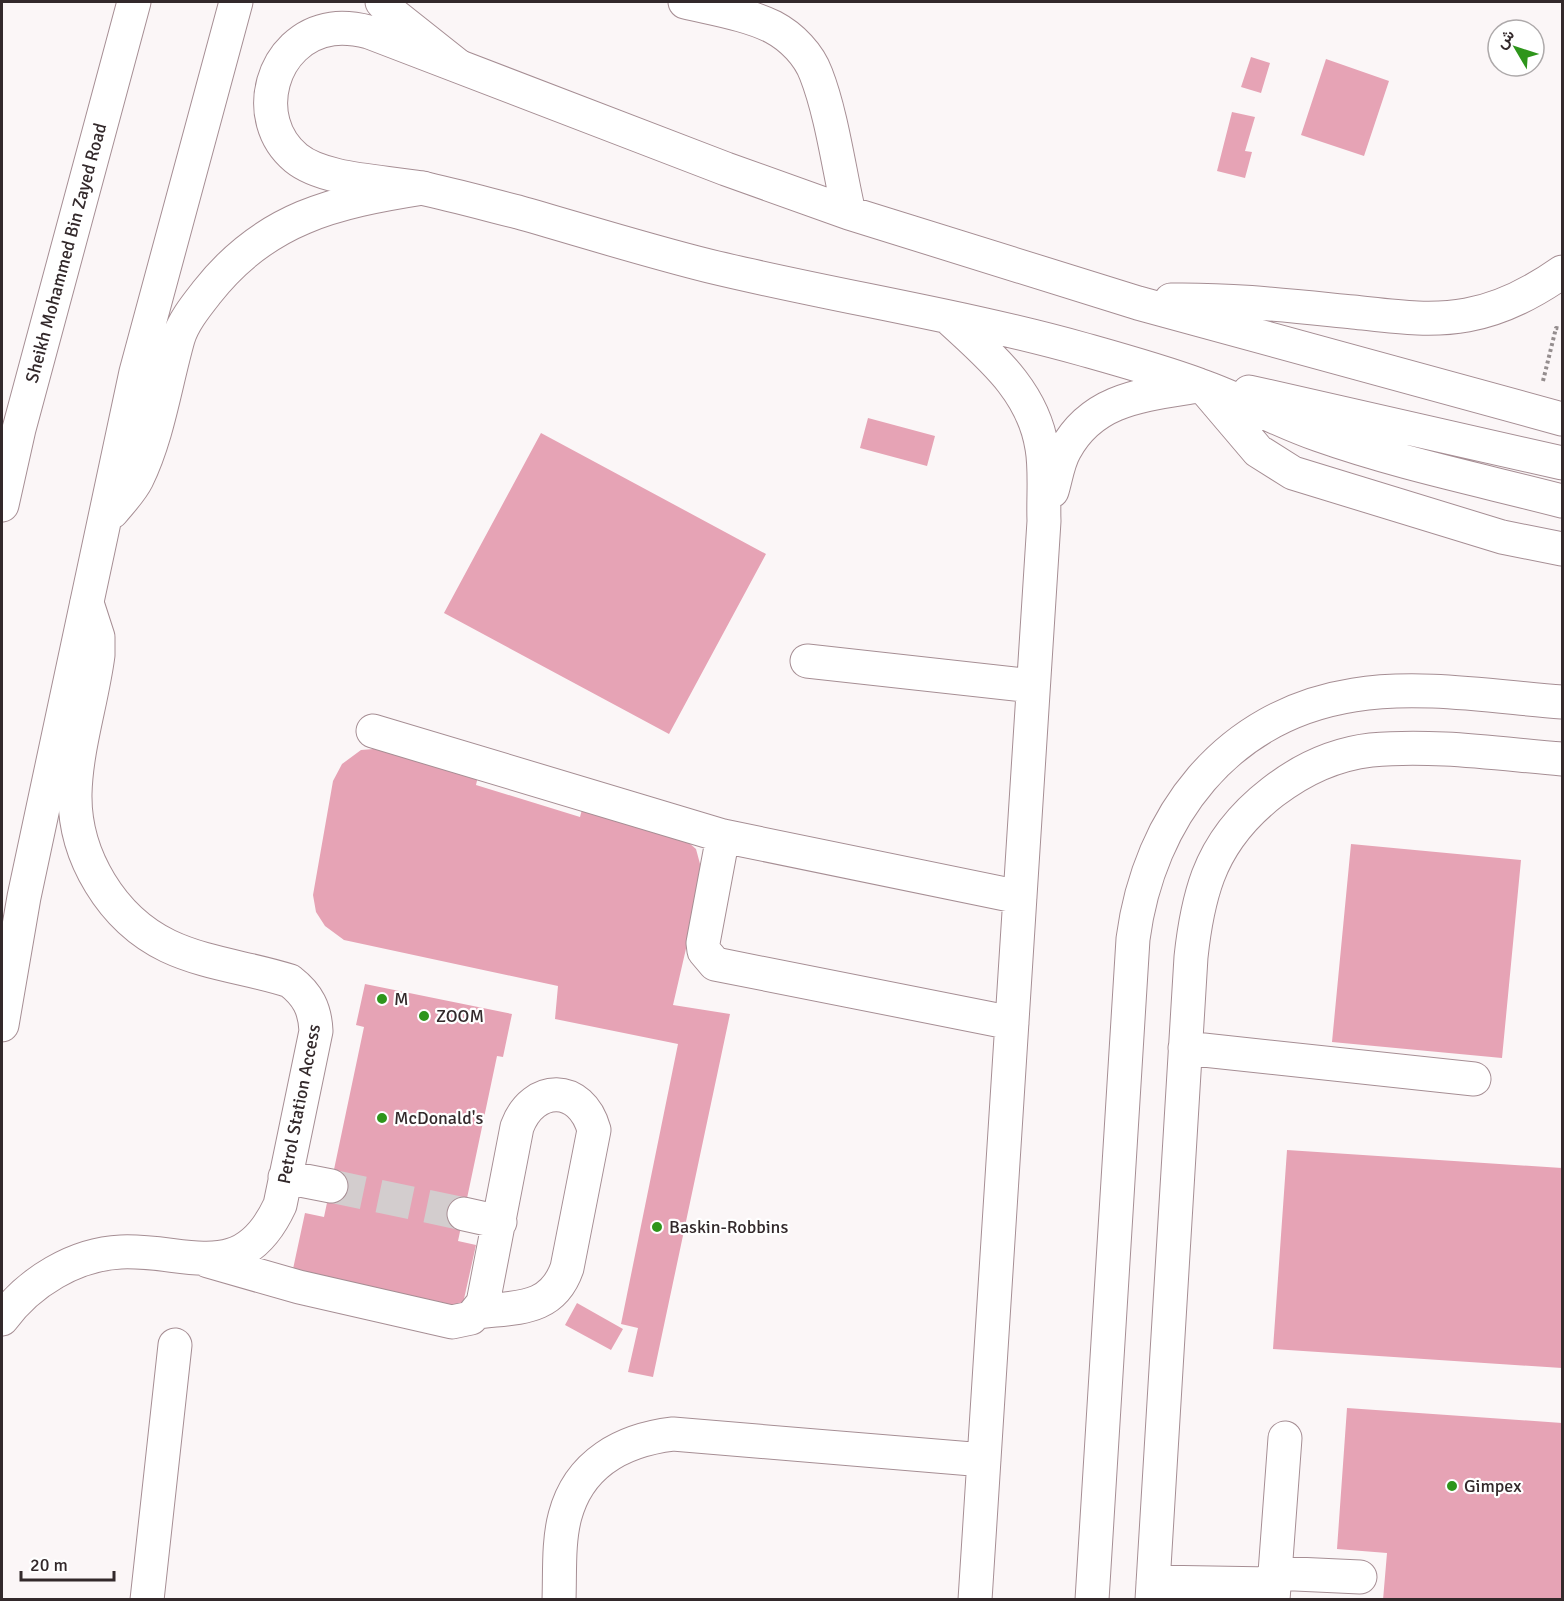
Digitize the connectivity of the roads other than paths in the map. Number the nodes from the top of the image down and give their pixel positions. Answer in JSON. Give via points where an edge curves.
{"nodes":[{"id":1,"x":134,"y":2,"type":"edge"},
{"id":2,"x":236,"y":2,"type":"edge"},
{"id":3,"x":382,"y":2,"type":"edge"},
{"id":4,"x":685,"y":2,"type":"edge"},
{"id":5,"x":457,"y":65,"type":"junction"},
{"id":6,"x":423,"y":188,"type":"junction"},
{"id":7,"x":849,"y":213,"type":"junction"},
{"id":8,"x":1563,"y":272,"type":"edge"},
{"id":9,"x":1138,"y":303,"type":"junction"},
{"id":10,"x":950,"y":319,"type":"junction"},
{"id":11,"x":1202,"y":385,"type":"junction"},
{"id":12,"x":1563,"y":419,"type":"edge"},
{"id":13,"x":1563,"y":463,"type":"edge"},
{"id":14,"x":1563,"y":501,"type":"edge"},
{"id":15,"x":2,"y":506,"type":"edge"},
{"id":16,"x":105,"y":520,"type":"junction"},
{"id":17,"x":1044,"y":521,"type":"junction"},
{"id":18,"x":1563,"y":549,"type":"edge"},
{"id":19,"x":87,"y":603,"type":"junction"},
{"id":20,"x":807,"y":662,"type":"dead end"},
{"id":21,"x":1033,"y":686,"type":"junction"},
{"id":22,"x":1563,"y":702,"type":"edge"},
{"id":23,"x":373,"y":732,"type":"dead end"},
{"id":24,"x":1563,"y":759,"type":"edge"},
{"id":25,"x":723,"y":836,"type":"junction"},
{"id":26,"x":1020,"y":897,"type":"junction"},
{"id":27,"x":1012,"y":1023,"type":"junction"},
{"id":28,"x":2,"y":1025,"type":"edge"},
{"id":29,"x":1185,"y":1048,"type":"junction"},
{"id":30,"x":1474,"y":1079,"type":"dead end"},
{"id":31,"x":285,"y":1177,"type":"junction"},
{"id":32,"x":331,"y":1186,"type":"tunnel mouth"},
{"id":33,"x":464,"y":1214,"type":"tunnel mouth"},
{"id":34,"x":500,"y":1222,"type":"junction"},
{"id":35,"x":208,"y":1261,"type":"junction"},
{"id":36,"x":478,"y":1312,"type":"junction"},
{"id":37,"x":2,"y":1319,"type":"edge"},
{"id":38,"x":175,"y":1345,"type":"dead end"},
{"id":39,"x":1285,"y":1438,"type":"dead end"},
{"id":40,"x":984,"y":1461,"type":"junction"},
{"id":41,"x":1360,"y":1577,"type":"dead end"},
{"id":42,"x":1273,"y":1585,"type":"edge"},
{"id":43,"x":1152,"y":1591,"type":"edge"},
{"id":44,"x":147,"y":1599,"type":"edge"},
{"id":45,"x":559,"y":1599,"type":"edge"},
{"id":46,"x":975,"y":1599,"type":"edge"},
{"id":47,"x":1092,"y":1599,"type":"edge"}],
"edges":[{"from":1,"to":15,"type":"main road","name":"Sheikh Mohammed Bin Zayed Road","via":[[19,429]]},
{"from":2,"to":16,"type":"main road","via":[[136,372]]},
{"from":3,"to":5,"type":"main road"},
{"from":4,"to":7,"type":"main road","via":[[774,27],[805,55],[822,93]]},
{"from":5,"to":6,"type":"main road","via":[[369,32],[329,29],[293,48],[272,83],[273,123],[281,142],[295,157],[331,175]]},
{"from":5,"to":7,"type":"main road"},
{"from":6,"to":10,"type":"main road","via":[[707,265]]},
{"from":6,"to":16,"type":"main road","via":[[331,206],[300,218],[242,255],[218,279],[180,335],[141,469]]},
{"from":7,"to":9,"type":"main road"},
{"from":8,"to":9,"type":"main road","via":[[1508,302],[1468,315],[1426,319],[1233,301]]},
{"from":9,"to":12,"type":"main road"},
{"from":10,"to":11,"type":"main road","via":[[1077,348]]},
{"from":10,"to":17,"type":"main road","via":[[1004,368],[1031,410],[1042,449]]},
{"from":11,"to":13,"type":"main road","via":[[1294,401]]},
{"from":11,"to":14,"type":"main road","via":[[1296,427],[1376,454]]},
{"from":11,"to":17,"type":"main road","via":[[1116,403],[1081,425],[1063,452]]},
{"from":11,"to":18,"type":"main road","via":[[1258,451],[1293,473],[1502,537]]},
{"from":16,"to":19,"type":"main road"},
{"from":17,"to":21,"type":"main road"},
{"from":19,"to":28,"type":"main road","via":[[24,897]]},
{"from":19,"to":31,"type":"main road","name":"Petrol Station Access","via":[[98,637],[98,655],[75,795],[86,856],[99,883],[118,908],[167,946],[290,981],[311,1002],[316,1031]]},
{"from":20,"to":21,"type":"main road"},
{"from":21,"to":26,"type":"main road"},
{"from":22,"to":47,"type":"main road","via":[[1388,691],[1319,703],[1286,716],[1226,754],[1179,807],[1161,837],[1137,904],[1133,939]]},
{"from":23,"to":25,"type":"main road"},
{"from":24,"to":29,"type":"main road","via":[[1410,748],[1368,750],[1327,761],[1289,780],[1256,806],[1229,838],[1208,874],[1196,915]]},
{"from":25,"to":26,"type":"main road"},
{"from":25,"to":27,"type":"main road","via":[[703,943],[708,958],[715,964]]},
{"from":26,"to":27,"type":"main road"},
{"from":27,"to":40,"type":"main road"},
{"from":29,"to":30,"type":"main road"},
{"from":29,"to":43,"type":"main road"},
{"from":31,"to":32,"type":"main road"},
{"from":31,"to":35,"type":"main road","name":"Petrol Station Access","via":[[280,1205],[266,1230],[241,1251]]},
{"from":33,"to":34,"type":"main road"},
{"from":34,"to":36,"type":"main road"},
{"from":34,"to":36,"type":"main road","via":[[523,1113],[534,1101],[549,1095],[565,1095],[579,1102],[590,1114],[594,1130],[562,1283],[540,1303]]},
{"from":35,"to":36,"type":"main road","via":[[299,1287],[452,1322],[471,1318]]},
{"from":35,"to":37,"type":"main road","name":"Petrol Station Access","via":[[121,1252],[89,1257],[33,1286]]},
{"from":38,"to":44,"type":"main road"},
{"from":39,"to":42,"type":"main road"},
{"from":40,"to":45,"type":"main road","via":[[673,1434],[645,1438],[617,1448],[594,1466],[577,1489],[565,1516]]},
{"from":40,"to":46,"type":"main road"},
{"from":41,"to":42,"type":"main road"},
{"from":42,"to":43,"type":"main road"}]}
